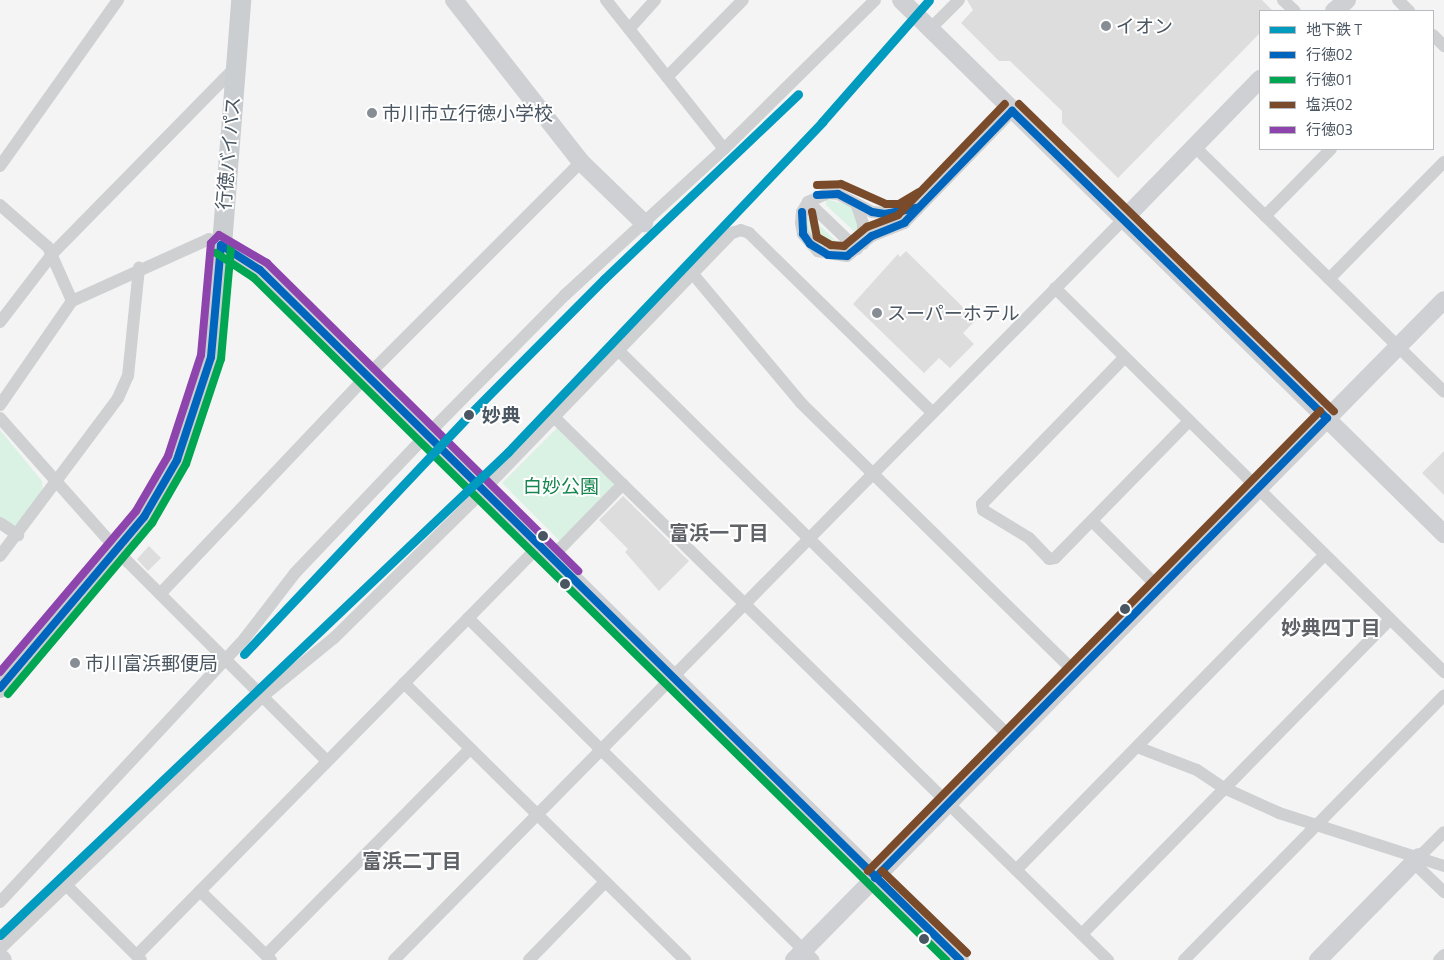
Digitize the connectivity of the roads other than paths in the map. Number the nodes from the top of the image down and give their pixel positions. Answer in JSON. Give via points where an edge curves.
{"nodes":[{"id":1,"x":118,"y":0,"type":"edge"},
{"id":2,"x":241,"y":0,"type":"edge"},
{"id":3,"x":454,"y":0,"type":"edge"},
{"id":4,"x":606,"y":0,"type":"edge"},
{"id":5,"x":655,"y":0,"type":"edge"},
{"id":6,"x":743,"y":0,"type":"edge"},
{"id":7,"x":875,"y":0,"type":"edge"},
{"id":8,"x":901,"y":0,"type":"edge"},
{"id":9,"x":960,"y":0,"type":"edge"},
{"id":10,"x":1283,"y":0,"type":"edge"},
{"id":11,"x":1347,"y":0,"type":"edge"},
{"id":12,"x":1398,"y":0,"type":"edge"},
{"id":13,"x":1294,"y":10,"type":"edge"},
{"id":14,"x":1335,"y":10,"type":"edge"},
{"id":15,"x":1408,"y":10,"type":"edge"},
{"id":16,"x":629,"y":29,"type":"junction"},
{"id":17,"x":930,"y":29,"type":"junction"},
{"id":18,"x":234,"y":68,"type":"junction"},
{"id":19,"x":667,"y":77,"type":"junction"},
{"id":20,"x":1259,"y":80,"type":"edge"},
{"id":21,"x":1012,"y":110,"type":"junction"},
{"id":22,"x":1195,"y":147,"type":"junction"},
{"id":23,"x":724,"y":149,"type":"junction"},
{"id":24,"x":1330,"y":150,"type":"edge"},
{"id":25,"x":581,"y":162,"type":"junction"},
{"id":26,"x":1444,"y":162,"type":"edge"},
{"id":27,"x":0,"y":166,"type":"edge"},
{"id":28,"x":808,"y":202,"type":"junction"},
{"id":29,"x":0,"y":205,"type":"edge"},
{"id":30,"x":857,"y":206,"type":"junction"},
{"id":31,"x":917,"y":208,"type":"junction"},
{"id":32,"x":1265,"y":216,"type":"junction"},
{"id":33,"x":1123,"y":220,"type":"junction"},
{"id":34,"x":644,"y":223,"type":"junction"},
{"id":35,"x":221,"y":245,"type":"junction"},
{"id":36,"x":860,"y":247,"type":"junction"},
{"id":37,"x":53,"y":253,"type":"junction"},
{"id":38,"x":138,"y":268,"type":"junction"},
{"id":39,"x":692,"y":273,"type":"junction"},
{"id":40,"x":1329,"y":279,"type":"junction"},
{"id":41,"x":1055,"y":288,"type":"junction"},
{"id":42,"x":72,"y":300,"type":"junction"},
{"id":43,"x":1444,"y":300,"type":"edge"},
{"id":44,"x":0,"y":322,"type":"edge"},
{"id":45,"x":1398,"y":347,"type":"junction"},
{"id":46,"x":619,"y":351,"type":"junction"},
{"id":47,"x":1124,"y":358,"type":"junction"},
{"id":48,"x":366,"y":376,"type":"junction"},
{"id":49,"x":1444,"y":392,"type":"edge"},
{"id":50,"x":0,"y":405,"type":"edge"},
{"id":51,"x":932,"y":412,"type":"junction"},
{"id":52,"x":554,"y":417,"type":"junction"},
{"id":53,"x":0,"y":418,"type":"edge"},
{"id":54,"x":1327,"y":418,"type":"junction"},
{"id":55,"x":1189,"y":421,"type":"junction"},
{"id":56,"x":427,"y":435,"type":"junction"},
{"id":57,"x":873,"y":474,"type":"junction"},
{"id":58,"x":622,"y":484,"type":"junction"},
{"id":59,"x":56,"y":485,"type":"junction"},
{"id":60,"x":1258,"y":489,"type":"junction"},
{"id":61,"x":483,"y":491,"type":"junction"},
{"id":62,"x":0,"y":522,"type":"edge"},
{"id":63,"x":1092,"y":522,"type":"junction"},
{"id":64,"x":1444,"y":534,"type":"edge"},
{"id":65,"x":18,"y":536,"type":"junction"},
{"id":66,"x":809,"y":538,"type":"junction"},
{"id":67,"x":118,"y":551,"type":"junction"},
{"id":68,"x":545,"y":552,"type":"junction"},
{"id":69,"x":0,"y":556,"type":"edge"},
{"id":70,"x":1324,"y":556,"type":"junction"},
{"id":71,"x":1160,"y":588,"type":"junction"},
{"id":72,"x":160,"y":594,"type":"junction"},
{"id":73,"x":744,"y":604,"type":"junction"},
{"id":74,"x":468,"y":618,"type":"junction"},
{"id":75,"x":1389,"y":620,"type":"junction"},
{"id":76,"x":226,"y":658,"type":"junction"},
{"id":77,"x":1444,"y":672,"type":"edge"},
{"id":78,"x":1076,"y":673,"type":"junction"},
{"id":79,"x":672,"y":678,"type":"junction"},
{"id":80,"x":404,"y":683,"type":"junction"},
{"id":81,"x":0,"y":688,"type":"edge"},
{"id":82,"x":1444,"y":694,"type":"edge"},
{"id":83,"x":264,"y":695,"type":"junction"},
{"id":84,"x":1012,"y":738,"type":"junction"},
{"id":85,"x":1137,"y":747,"type":"junction"},
{"id":86,"x":470,"y":749,"type":"junction"},
{"id":87,"x":601,"y":750,"type":"junction"},
{"id":88,"x":327,"y":761,"type":"junction"},
{"id":89,"x":1224,"y":788,"type":"junction"},
{"id":90,"x":948,"y":803,"type":"junction"},
{"id":91,"x":537,"y":814,"type":"junction"},
{"id":92,"x":1318,"y":823,"type":"junction"},
{"id":93,"x":1444,"y":832,"type":"edge"},
{"id":94,"x":1416,"y":860,"type":"junction"},
{"id":95,"x":1444,"y":866,"type":"edge"},
{"id":96,"x":1016,"y":870,"type":"junction"},
{"id":97,"x":876,"y":878,"type":"junction"},
{"id":98,"x":605,"y":882,"type":"junction"},
{"id":99,"x":66,"y":885,"type":"junction"},
{"id":100,"x":200,"y":890,"type":"junction"},
{"id":101,"x":1444,"y":892,"type":"edge"},
{"id":102,"x":0,"y":902,"type":"edge"},
{"id":103,"x":1082,"y":934,"type":"junction"},
{"id":104,"x":0,"y":949,"type":"edge"},
{"id":105,"x":1444,"y":955,"type":"edge"},
{"id":106,"x":0,"y":957,"type":"edge"},
{"id":107,"x":804,"y":957,"type":"edge"},
{"id":108,"x":139,"y":958,"type":"edge"},
{"id":109,"x":268,"y":958,"type":"edge"},
{"id":110,"x":3,"y":960,"type":"edge"},
{"id":111,"x":394,"y":960,"type":"edge"},
{"id":112,"x":529,"y":960,"type":"edge"},
{"id":113,"x":685,"y":960,"type":"edge"},
{"id":114,"x":960,"y":960,"type":"edge"},
{"id":115,"x":1108,"y":960,"type":"edge"},
{"id":116,"x":1184,"y":960,"type":"edge"},
{"id":117,"x":1318,"y":960,"type":"edge"},
{"id":118,"x":1439,"y":960,"type":"edge"}],
"edges":[{"from":1,"to":27,"type":"street"},
{"from":2,"to":18,"type":"main road","name":"行徳バイパス"},
{"from":3,"to":25,"type":"street"},
{"from":4,"to":16,"type":"street"},
{"from":5,"to":16,"type":"street"},
{"from":6,"to":19,"type":"street"},
{"from":7,"to":23,"type":"street"},
{"from":8,"to":17,"type":"street"},
{"from":9,"to":17,"type":"street"},
{"from":10,"to":13,"type":"street"},
{"from":11,"to":14,"type":"street"},
{"from":12,"to":15,"type":"street"},
{"from":16,"to":19,"type":"street"},
{"from":17,"to":21,"type":"street"},
{"from":18,"to":35,"type":"main road","name":"行徳バイパス"},
{"from":18,"to":37,"type":"street"},
{"from":19,"to":23,"type":"street"},
{"from":20,"to":22,"type":"street"},
{"from":21,"to":31,"type":"street"},
{"from":21,"to":33,"type":"street"},
{"from":22,"to":32,"type":"street"},
{"from":22,"to":33,"type":"street"},
{"from":23,"to":34,"type":"street"},
{"from":24,"to":32,"type":"street"},
{"from":25,"to":34,"type":"street"},
{"from":25,"to":48,"type":"street"},
{"from":26,"to":40,"type":"street"},
{"from":28,"to":30,"type":"street","via":[[817,195],[833,193]]},
{"from":28,"to":36,"type":"street"},
{"from":28,"to":36,"type":"street","via":[[802,212],[801,223],[810,244],[828,255],[847,256]]},
{"from":29,"to":37,"type":"street"},
{"from":30,"to":31,"type":"street","via":[[886,214]]},
{"from":30,"to":36,"type":"street","via":[[863,223]]},
{"from":31,"to":36,"type":"street","via":[[904,223]]},
{"from":32,"to":40,"type":"street"},
{"from":33,"to":41,"type":"street"},
{"from":33,"to":54,"type":"street"},
{"from":34,"to":56,"type":"street","via":[[565,295]]},
{"from":35,"to":38,"type":"street","via":[[209,238]]},
{"from":35,"to":48,"type":"street","via":[[260,270]]},
{"from":35,"to":67,"type":"main road","name":"行徳バイパス","via":[[212,349],[193,422],[161,491]]},
{"from":37,"to":42,"type":"street"},
{"from":37,"to":44,"type":"street"},
{"from":38,"to":42,"type":"street"},
{"from":38,"to":59,"type":"street","via":[[128,376],[118,398]]},
{"from":39,"to":46,"type":"street"},
{"from":39,"to":51,"type":"street","via":[[732,233],[741,230],[749,234]]},
{"from":39,"to":57,"type":"street","via":[[801,403]]},
{"from":40,"to":45,"type":"street"},
{"from":41,"to":47,"type":"street"},
{"from":41,"to":51,"type":"street"},
{"from":42,"to":50,"type":"street"},
{"from":43,"to":45,"type":"street"},
{"from":45,"to":49,"type":"street"},
{"from":45,"to":54,"type":"street"},
{"from":46,"to":52,"type":"street"},
{"from":46,"to":66,"type":"street"},
{"from":47,"to":55,"type":"street"},
{"from":47,"to":63,"type":"street","via":[[982,504],[983,510],[1029,538],[1049,559],[1055,558]]},
{"from":48,"to":56,"type":"street"},
{"from":48,"to":72,"type":"street"},
{"from":51,"to":57,"type":"street"},
{"from":52,"to":58,"type":"street"},
{"from":52,"to":61,"type":"street"},
{"from":53,"to":59,"type":"street"},
{"from":54,"to":60,"type":"street"},
{"from":54,"to":64,"type":"street"},
{"from":55,"to":60,"type":"street"},
{"from":55,"to":63,"type":"street"},
{"from":56,"to":61,"type":"street"},
{"from":56,"to":76,"type":"street","via":[[295,573]]},
{"from":57,"to":66,"type":"street"},
{"from":57,"to":78,"type":"street"},
{"from":58,"to":68,"type":"street"},
{"from":58,"to":73,"type":"street"},
{"from":59,"to":65,"type":"street"},
{"from":59,"to":67,"type":"street"},
{"from":60,"to":70,"type":"street"},
{"from":60,"to":71,"type":"street"},
{"from":61,"to":68,"type":"street"},
{"from":61,"to":83,"type":"street","via":[[334,638]]},
{"from":62,"to":65,"type":"street"},
{"from":63,"to":71,"type":"street"},
{"from":65,"to":69,"type":"street"},
{"from":66,"to":73,"type":"street"},
{"from":66,"to":84,"type":"street"},
{"from":67,"to":72,"type":"street"},
{"from":67,"to":81,"type":"main road","name":"行徳バイパス"},
{"from":68,"to":74,"type":"street"},
{"from":68,"to":79,"type":"street"},
{"from":70,"to":75,"type":"street"},
{"from":70,"to":85,"type":"street"},
{"from":71,"to":78,"type":"street"},
{"from":72,"to":76,"type":"street"},
{"from":73,"to":79,"type":"street"},
{"from":73,"to":90,"type":"street"},
{"from":74,"to":80,"type":"street"},
{"from":74,"to":87,"type":"street"},
{"from":75,"to":77,"type":"street"},
{"from":75,"to":89,"type":"street"},
{"from":76,"to":83,"type":"street"},
{"from":76,"to":102,"type":"street"},
{"from":78,"to":84,"type":"street"},
{"from":79,"to":87,"type":"street"},
{"from":79,"to":97,"type":"street"},
{"from":80,"to":86,"type":"street"},
{"from":80,"to":88,"type":"street"},
{"from":82,"to":92,"type":"street"},
{"from":83,"to":88,"type":"street"},
{"from":83,"to":99,"type":"street"},
{"from":84,"to":90,"type":"street"},
{"from":85,"to":89,"type":"street","via":[[1197,770]]},
{"from":85,"to":96,"type":"street"},
{"from":86,"to":91,"type":"street"},
{"from":86,"to":109,"type":"street"},
{"from":87,"to":91,"type":"street"},
{"from":87,"to":107,"type":"street"},
{"from":88,"to":100,"type":"street"},
{"from":89,"to":92,"type":"street","via":[[1279,812]]},
{"from":89,"to":103,"type":"street"},
{"from":90,"to":96,"type":"street"},
{"from":90,"to":97,"type":"street"},
{"from":91,"to":98,"type":"street"},
{"from":91,"to":111,"type":"street"},
{"from":92,"to":94,"type":"street"},
{"from":92,"to":116,"type":"street"},
{"from":93,"to":94,"type":"street"},
{"from":94,"to":95,"type":"street"},
{"from":94,"to":101,"type":"street"},
{"from":94,"to":117,"type":"street"},
{"from":96,"to":103,"type":"street"},
{"from":97,"to":107,"type":"street"},
{"from":97,"to":114,"type":"street"},
{"from":98,"to":112,"type":"street"},
{"from":98,"to":113,"type":"street"},
{"from":99,"to":104,"type":"street"},
{"from":99,"to":108,"type":"street"},
{"from":100,"to":108,"type":"street"},
{"from":100,"to":109,"type":"street"},
{"from":103,"to":115,"type":"street"},
{"from":105,"to":118,"type":"street"},
{"from":106,"to":110,"type":"street"}]}
